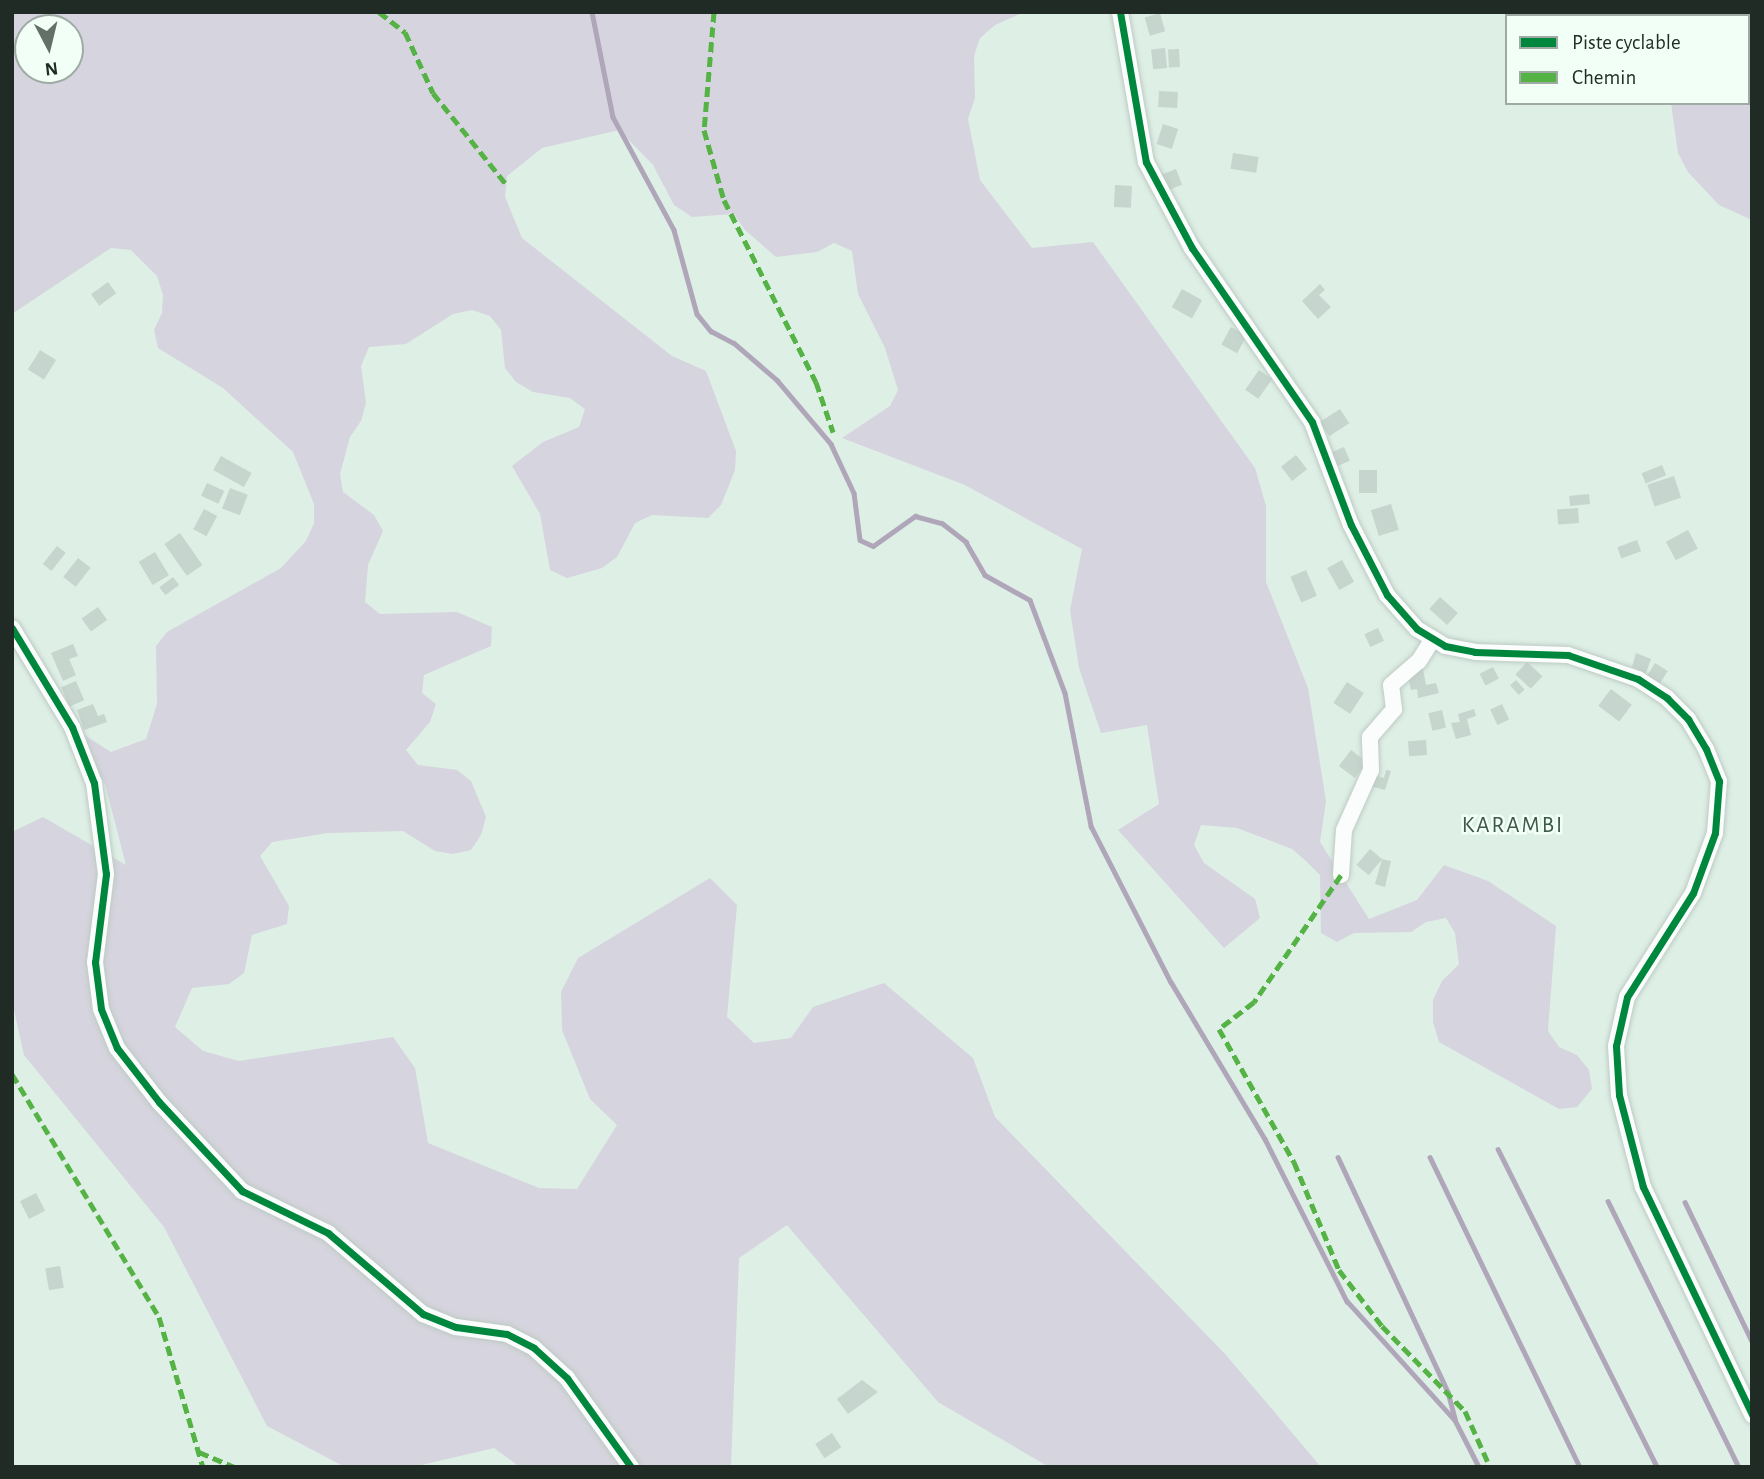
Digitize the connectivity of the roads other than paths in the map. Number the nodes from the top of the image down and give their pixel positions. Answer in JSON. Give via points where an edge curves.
{"nodes":[{"id":1,"x":1120,"y":12,"type":"edge"},
{"id":2,"x":12,"y":628,"type":"edge"},
{"id":3,"x":1432,"y":640,"type":"junction"},
{"id":4,"x":1341,"y":875,"type":"dead end"},
{"id":5,"x":1752,"y":1415,"type":"edge"},
{"id":6,"x":631,"y":1467,"type":"edge"}],
"edges":[{"from":1,"to":3,"type":"street","via":[[1143,150],[1158,186],[1192,248],[1312,422],[1351,525],[1387,595]]},
{"from":2,"to":6,"type":"street","via":[[72,727],[94,783],[106,874],[95,962],[101,1009],[117,1048],[159,1102],[242,1191],[328,1233],[423,1314],[456,1327],[508,1334],[534,1348],[567,1378]]},
{"from":3,"to":4,"type":"street","via":[[1424,655],[1391,685],[1394,709],[1370,737],[1371,771],[1344,830]]},
{"from":3,"to":5,"type":"street","via":[[1475,653],[1568,655],[1638,679],[1688,719],[1719,780],[1720,806],[1703,872],[1631,990],[1616,1046],[1619,1095],[1643,1187]]}]}
